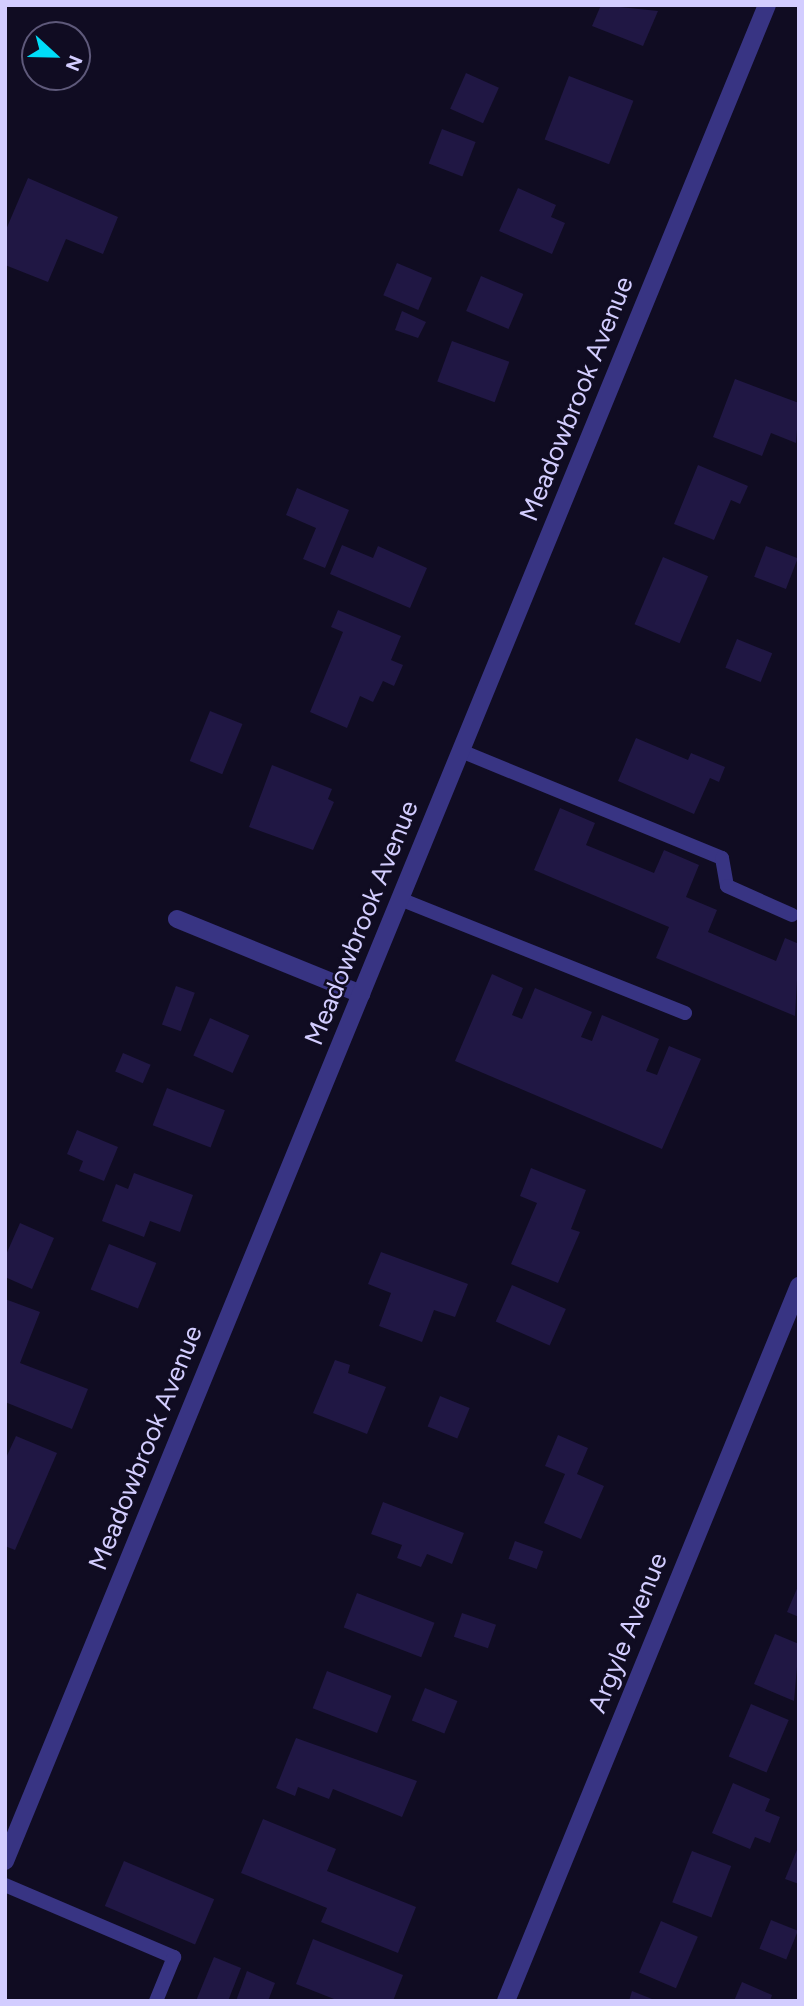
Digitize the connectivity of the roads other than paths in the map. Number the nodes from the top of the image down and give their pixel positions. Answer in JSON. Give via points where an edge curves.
{"nodes":[{"id":1,"x":767,"y":5,"type":"edge"},
{"id":2,"x":461,"y":751,"type":"junction"},
{"id":3,"x":400,"y":899,"type":"junction"},
{"id":4,"x":792,"y":915,"type":"dead end"},
{"id":5,"x":177,"y":919,"type":"dead end"},
{"id":6,"x":361,"y":994,"type":"junction"},
{"id":7,"x":685,"y":1013,"type":"dead end"},
{"id":8,"x":799,"y":1286,"type":"edge"},
{"id":9,"x":5,"y":1861,"type":"edge"},
{"id":10,"x":5,"y":1885,"type":"edge"},
{"id":11,"x":156,"y":2001,"type":"edge"},
{"id":12,"x":506,"y":2001,"type":"edge"}],
"edges":[{"from":1,"to":2,"type":"street","name":"Meadowbrook Avenue"},
{"from":2,"to":3,"type":"street","name":"Meadowbrook Avenue"},
{"from":2,"to":4,"type":"lane","via":[[722,858],[727,886]]},
{"from":3,"to":6,"type":"street","name":"Meadowbrook Avenue"},
{"from":3,"to":7,"type":"lane"},
{"from":5,"to":6,"type":"street"},
{"from":6,"to":9,"type":"street","name":"Meadowbrook Avenue"},
{"from":8,"to":12,"type":"street","name":"Argyle Avenue"},
{"from":10,"to":11,"type":"lane","via":[[174,1957]]}]}
